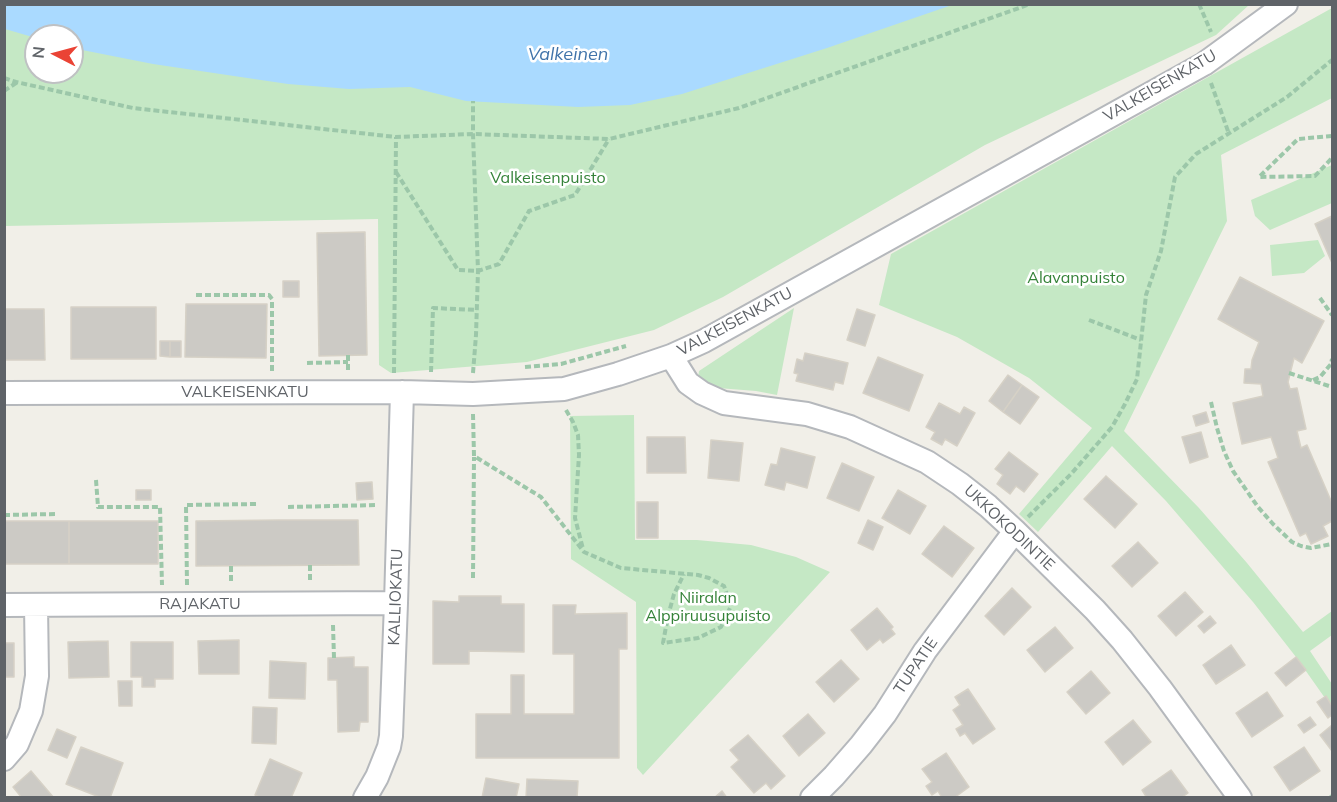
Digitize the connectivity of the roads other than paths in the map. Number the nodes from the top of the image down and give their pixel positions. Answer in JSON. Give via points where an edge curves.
{"nodes":[{"id":1,"x":1286,"y":4,"type":"edge"},
{"id":2,"x":671,"y":356,"type":"junction"},
{"id":3,"x":398,"y":378,"type":"junction"},
{"id":4,"x":4,"y":393,"type":"edge"},
{"id":5,"x":1015,"y":531,"type":"junction"},
{"id":6,"x":396,"y":603,"type":"junction"},
{"id":7,"x":4,"y":605,"type":"edge"},
{"id":8,"x":36,"y":605,"type":"junction"},
{"id":9,"x":4,"y":759,"type":"edge"},
{"id":10,"x":365,"y":798,"type":"edge"},
{"id":11,"x":812,"y":798,"type":"edge"},
{"id":12,"x":1240,"y":798,"type":"edge"}],
"edges":[{"from":1,"to":2,"type":"street","name":"VALKEISENKATU","via":[[1204,64]]},
{"from":2,"to":3,"type":"street","name":"VALKEISENKATU","via":[[564,389],[473,394]]},
{"from":2,"to":5,"type":"street","name":"UKKOKODINTIE","via":[[688,383],[724,404],[807,414],[850,427],[927,462],[960,483]]},
{"from":3,"to":4,"type":"street","name":"VALKEISENKATU"},
{"from":3,"to":6,"type":"street","name":"KALLIOKATU"},
{"from":5,"to":11,"type":"street","name":"TUPATIE","via":[[925,651],[885,714]]},
{"from":5,"to":12,"type":"street","name":"UKKOKODINTIE","via":[[1122,640]]},
{"from":6,"to":8,"type":"street","name":"RAJAKATU"},
{"from":6,"to":10,"type":"street","name":"KALLIOKATU","via":[[391,736]]},
{"from":7,"to":8,"type":"street","name":"RAJAKATU"},
{"from":8,"to":9,"type":"street","via":[[37,676],[31,711],[17,744]]}]}
